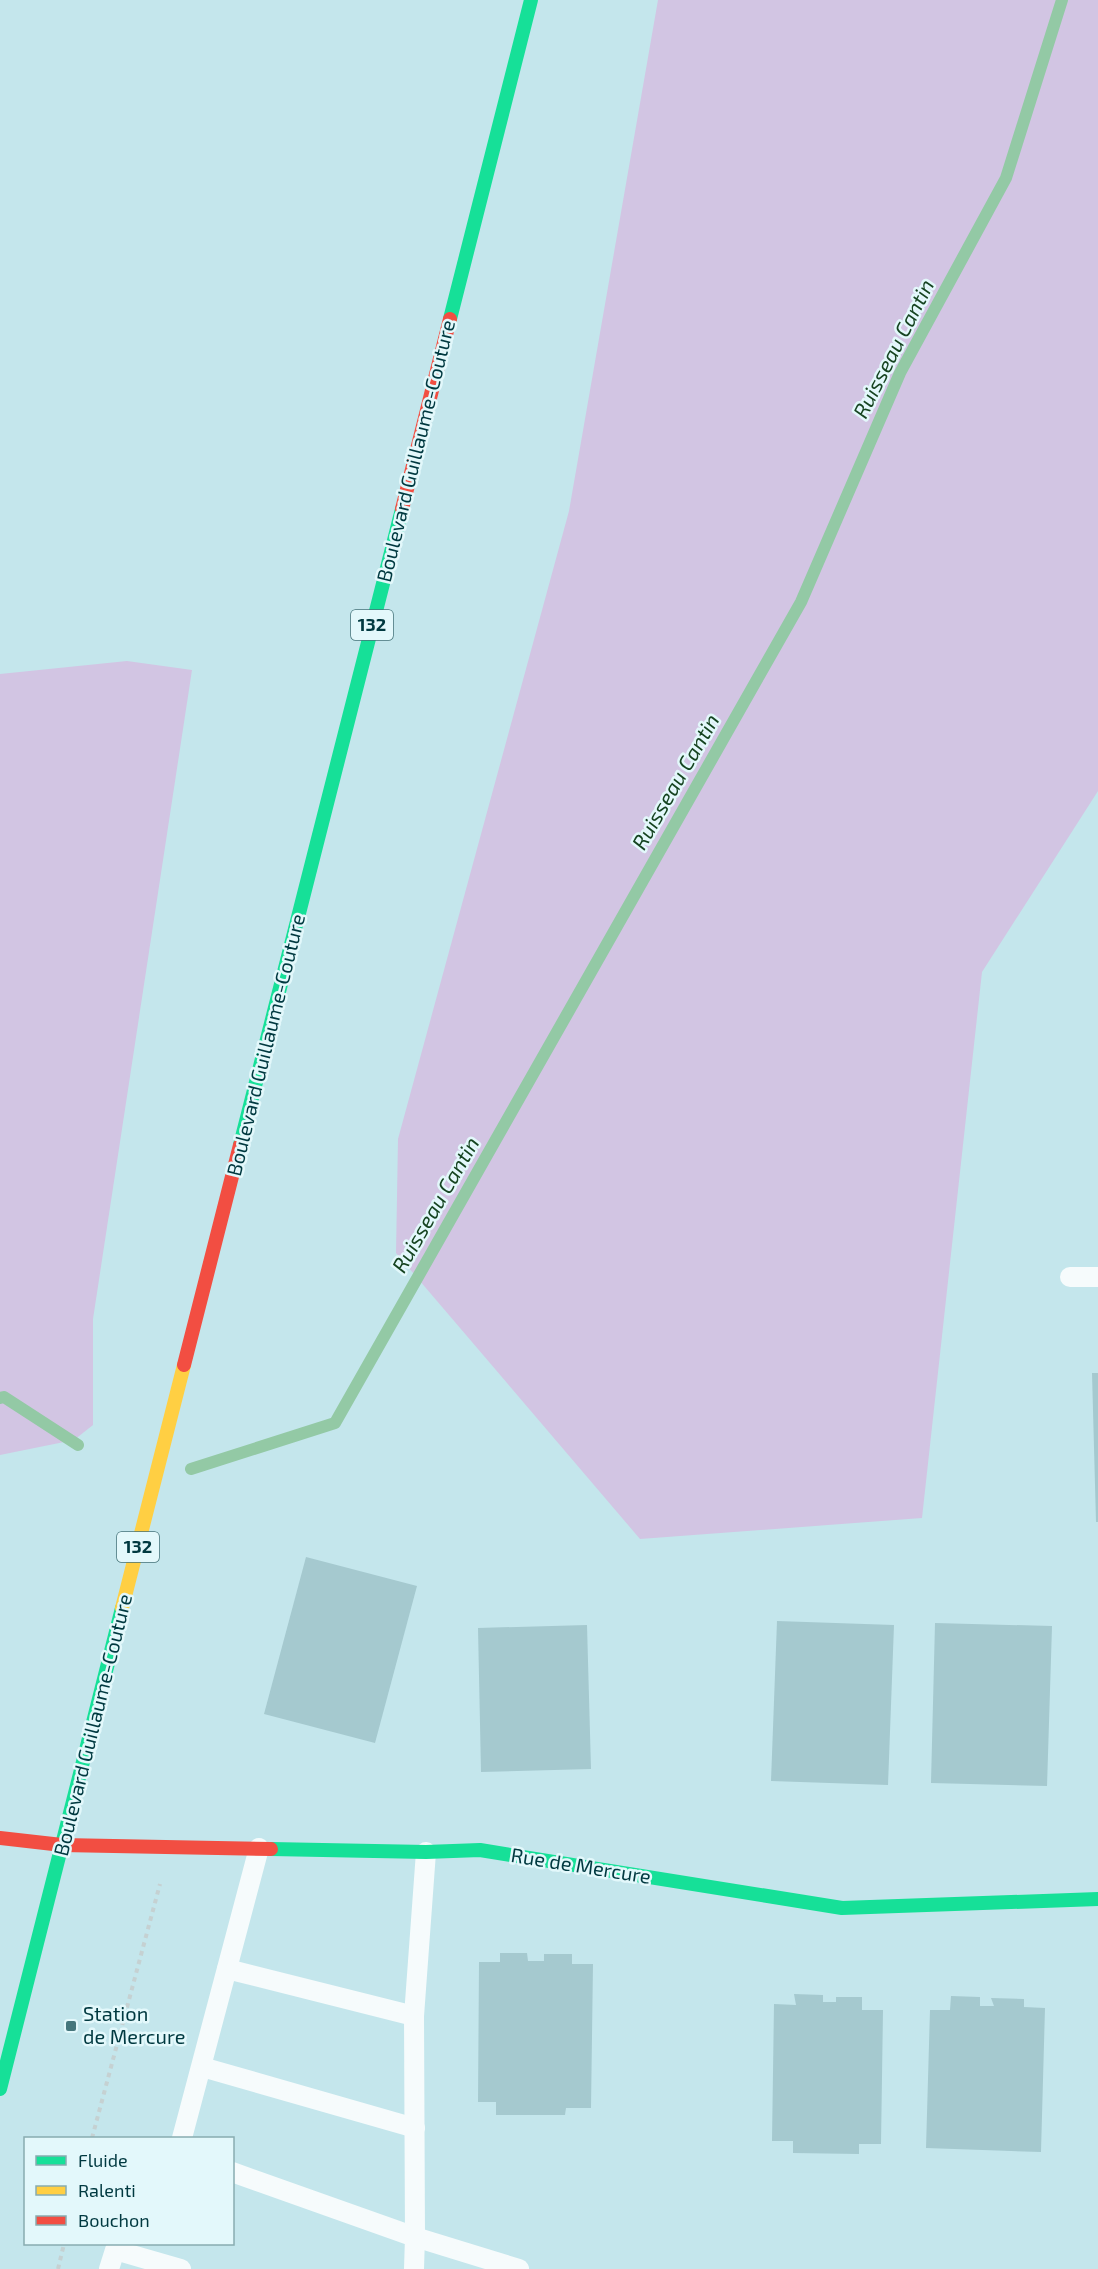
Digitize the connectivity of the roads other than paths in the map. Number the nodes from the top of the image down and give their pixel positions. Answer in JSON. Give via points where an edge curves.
{"nodes":[{"id":1,"x":531,"y":0,"type":"edge"},
{"id":2,"x":1070,"y":1277,"type":"dead end"},
{"id":3,"x":1098,"y":1277,"type":"edge"},
{"id":4,"x":0,"y":1838,"type":"edge"},
{"id":5,"x":62,"y":1845,"type":"junction"},
{"id":6,"x":259,"y":1848,"type":"junction"},
{"id":7,"x":426,"y":1852,"type":"junction"},
{"id":8,"x":1098,"y":1899,"type":"edge"},
{"id":9,"x":226,"y":1969,"type":"junction"},
{"id":10,"x":414,"y":2016,"type":"junction"},
{"id":11,"x":202,"y":2067,"type":"junction"},
{"id":12,"x":0,"y":2089,"type":"edge"},
{"id":13,"x":415,"y":2128,"type":"junction"},
{"id":14,"x":183,"y":2137,"type":"edge"},
{"id":15,"x":234,"y":2173,"type":"edge"},
{"id":16,"x":415,"y":2237,"type":"junction"},
{"id":17,"x":117,"y":2247,"type":"edge"},
{"id":18,"x":109,"y":2269,"type":"edge"},
{"id":19,"x":181,"y":2269,"type":"edge"},
{"id":20,"x":414,"y":2269,"type":"edge"},
{"id":21,"x":519,"y":2269,"type":"edge"}],
"edges":[{"from":1,"to":5,"type":"main road","name":"Boulevard Guillaume-Couture","number":"132"},
{"from":2,"to":3,"type":"lane"},
{"from":4,"to":5,"type":"main road","name":"Rue de Mercure"},
{"from":5,"to":6,"type":"main road","name":"Rue de Mercure"},
{"from":5,"to":12,"type":"main road","name":"Boulevard Guillaume-Couture","number":"132"},
{"from":6,"to":7,"type":"main road","name":"Rue de Mercure"},
{"from":6,"to":9,"type":"lane"},
{"from":7,"to":8,"type":"main road","name":"Rue de Mercure","via":[[480,1850],[842,1908]]},
{"from":7,"to":10,"type":"lane"},
{"from":9,"to":10,"type":"lane"},
{"from":9,"to":11,"type":"lane"},
{"from":10,"to":13,"type":"lane"},
{"from":11,"to":13,"type":"lane"},
{"from":11,"to":14,"type":"lane"},
{"from":13,"to":16,"type":"lane"},
{"from":15,"to":16,"type":"lane"},
{"from":16,"to":20,"type":"lane"},
{"from":16,"to":21,"type":"lane"},
{"from":17,"to":18,"type":"lane"},
{"from":17,"to":19,"type":"lane"}]}
